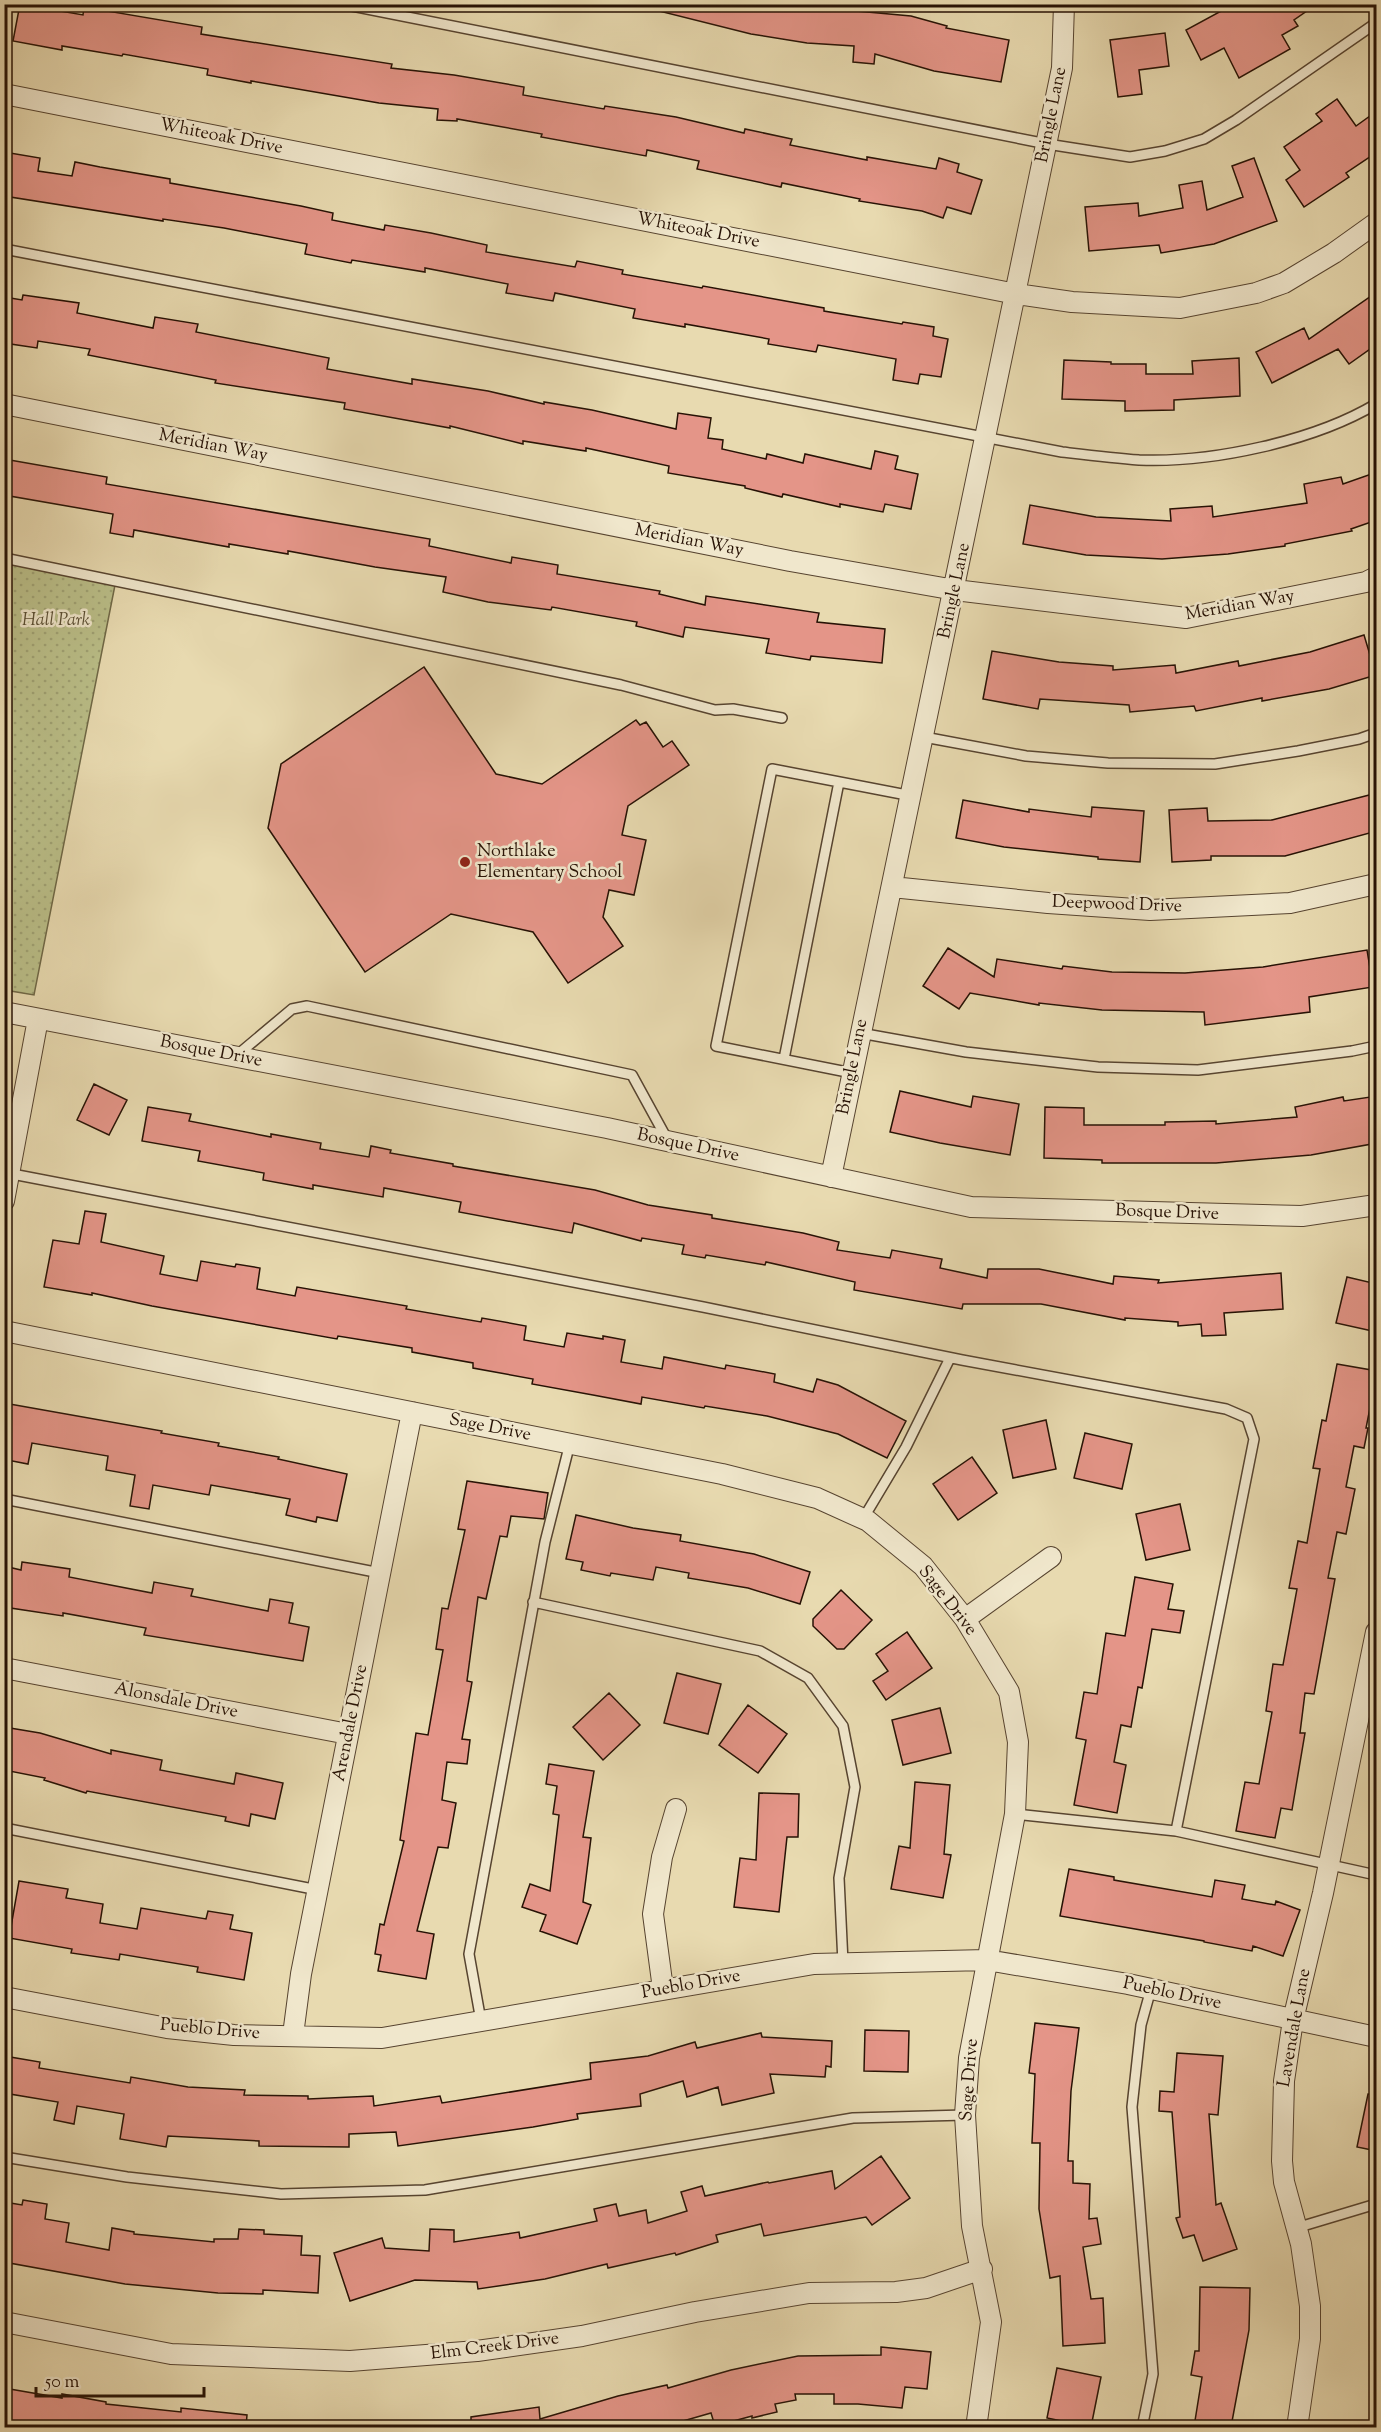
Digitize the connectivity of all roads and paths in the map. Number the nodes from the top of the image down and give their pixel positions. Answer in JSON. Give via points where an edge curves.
{"nodes":[{"id":1,"x":342,"y":4,"type":"edge"},
{"id":2,"x":1064,"y":4,"type":"edge"},
{"id":3,"x":1377,"y":23,"type":"edge"},
{"id":4,"x":4,"y":94,"type":"edge"},
{"id":5,"x":1047,"y":144,"type":"junction"},
{"id":6,"x":1377,"y":223,"type":"edge"},
{"id":7,"x":4,"y":249,"type":"edge"},
{"id":8,"x":1016,"y":294,"type":"junction"},
{"id":9,"x":4,"y":404,"type":"edge"},
{"id":10,"x":1377,"y":404,"type":"edge"},
{"id":11,"x":986,"y":439,"type":"junction"},
{"id":12,"x":4,"y":558,"type":"edge"},
{"id":13,"x":1377,"y":577,"type":"edge"},
{"id":14,"x":955,"y":590,"type":"junction"},
{"id":15,"x":782,"y":718,"type":"dead end"},
{"id":16,"x":1377,"y":734,"type":"edge"},
{"id":17,"x":924,"y":737,"type":"junction"},
{"id":18,"x":839,"y":782,"type":"junction"},
{"id":19,"x":912,"y":796,"type":"junction"},
{"id":20,"x":1377,"y":884,"type":"edge"},
{"id":21,"x":892,"y":887,"type":"junction"},
{"id":22,"x":4,"y":1012,"type":"edge"},
{"id":23,"x":38,"y":1019,"type":"junction"},
{"id":24,"x":860,"y":1033,"type":"junction"},
{"id":25,"x":1377,"y":1046,"type":"edge"},
{"id":26,"x":235,"y":1057,"type":"junction"},
{"id":27,"x":784,"y":1059,"type":"junction"},
{"id":28,"x":852,"y":1073,"type":"junction"},
{"id":29,"x":668,"y":1141,"type":"junction"},
{"id":30,"x":7,"y":1173,"type":"edge"},
{"id":31,"x":831,"y":1177,"type":"junction"},
{"id":32,"x":4,"y":1201,"type":"edge"},
{"id":33,"x":1377,"y":1205,"type":"edge"},
{"id":34,"x":4,"y":1331,"type":"edge"},
{"id":35,"x":950,"y":1358,"type":"junction"},
{"id":36,"x":412,"y":1412,"type":"junction"},
{"id":37,"x":570,"y":1443,"type":"junction"},
{"id":38,"x":4,"y":1499,"type":"edge"},
{"id":39,"x":863,"y":1519,"type":"junction"},
{"id":40,"x":1052,"y":1557,"type":"dead end"},
{"id":41,"x":380,"y":1573,"type":"junction"},
{"id":42,"x":533,"y":1602,"type":"junction"},
{"id":43,"x":965,"y":1618,"type":"junction"},
{"id":44,"x":1377,"y":1632,"type":"edge"},
{"id":45,"x":4,"y":1668,"type":"edge"},
{"id":46,"x":1368,"y":1714,"type":"edge"},
{"id":47,"x":348,"y":1734,"type":"junction"},
{"id":48,"x":676,"y":1809,"type":"dead end"},
{"id":49,"x":1015,"y":1814,"type":"junction"},
{"id":50,"x":4,"y":1828,"type":"edge"},
{"id":51,"x":1176,"y":1831,"type":"junction"},
{"id":52,"x":1329,"y":1865,"type":"junction"},
{"id":53,"x":1377,"y":1875,"type":"edge"},
{"id":54,"x":318,"y":1890,"type":"junction"},
{"id":55,"x":987,"y":1960,"type":"junction"},
{"id":56,"x":843,"y":1964,"type":"junction"},
{"id":57,"x":663,"y":1989,"type":"junction"},
{"id":58,"x":1151,"y":1989,"type":"junction"},
{"id":59,"x":4,"y":1997,"type":"edge"},
{"id":60,"x":1293,"y":2020,"type":"junction"},
{"id":61,"x":482,"y":2022,"type":"junction"},
{"id":62,"x":293,"y":2035,"type":"junction"},
{"id":63,"x":1377,"y":2037,"type":"edge"},
{"id":64,"x":965,"y":2115,"type":"junction"},
{"id":65,"x":4,"y":2157,"type":"edge"},
{"id":66,"x":1377,"y":2204,"type":"edge"},
{"id":67,"x":1296,"y":2228,"type":"junction"},
{"id":68,"x":982,"y":2269,"type":"junction"},
{"id":69,"x":4,"y":2322,"type":"edge"},
{"id":70,"x":976,"y":2427,"type":"edge"},
{"id":71,"x":1142,"y":2427,"type":"edge"},
{"id":72,"x":1297,"y":2427,"type":"edge"}],
"edges":[{"from":1,"to":5,"type":"lane"},
{"from":2,"to":5,"type":"street","name":"Bringle Lane","via":[[1062,68]]},
{"from":3,"to":5,"type":"lane","via":[[1204,139],[1130,157]]},
{"from":4,"to":8,"type":"street","name":"Whiteoak Drive"},
{"from":5,"to":8,"type":"street","name":"Bringle Lane"},
{"from":6,"to":8,"type":"street","name":"Whiteoak Drive","via":[[1284,283],[1202,304],[1180,308],[1072,302]]},
{"from":7,"to":11,"type":"lane"},
{"from":8,"to":11,"type":"street","name":"Bringle Lane"},
{"from":9,"to":14,"type":"street","name":"Meridian Way","via":[[779,559]]},
{"from":10,"to":11,"type":"lane","via":[[1327,426],[1257,448],[1192,458],[1140,460]]},
{"from":11,"to":14,"type":"street","name":"Bringle Lane"},
{"from":12,"to":15,"type":"lane","via":[[621,685],[715,710],[733,709]]},
{"from":13,"to":14,"type":"street","name":"Meridian Way","via":[[1186,618]]},
{"from":14,"to":17,"type":"street","name":"Bringle Lane"},
{"from":16,"to":17,"type":"lane","via":[[1215,764],[1108,763],[1026,756]]},
{"from":17,"to":19,"type":"street","name":"Bringle Lane"},
{"from":18,"to":19,"type":"lane"},
{"from":18,"to":27,"type":"lane"},
{"from":18,"to":27,"type":"lane","via":[[772,769],[716,1046]]},
{"from":19,"to":21,"type":"street","name":"Bringle Lane"},
{"from":20,"to":21,"type":"street","name":"Deepwood Drive","via":[[1290,903],[1150,910]]},
{"from":21,"to":24,"type":"street","name":"Bringle Lane"},
{"from":22,"to":23,"type":"street","name":"Bosque Drive"},
{"from":23,"to":26,"type":"street","name":"Bosque Drive"},
{"from":23,"to":30,"type":"street"},
{"from":24,"to":25,"type":"lane","via":[[966,1052],[1087,1066],[1198,1070]]},
{"from":24,"to":28,"type":"street","name":"Bringle Lane"},
{"from":26,"to":29,"type":"street","name":"Bosque Drive"},
{"from":26,"to":29,"type":"lane","via":[[292,1009],[307,1006],[632,1075]]},
{"from":27,"to":28,"type":"lane"},
{"from":28,"to":31,"type":"street","name":"Bringle Lane"},
{"from":29,"to":31,"type":"street","name":"Bosque Drive"},
{"from":30,"to":32,"type":"street"},
{"from":30,"to":35,"type":"lane"},
{"from":31,"to":33,"type":"street","name":"Bosque Drive","via":[[971,1207],[1302,1216]]},
{"from":34,"to":36,"type":"street","name":"Sage Drive"},
{"from":35,"to":39,"type":"lane","via":[[906,1447]]},
{"from":35,"to":51,"type":"lane","via":[[1226,1409],[1246,1418],[1254,1439]]},
{"from":36,"to":37,"type":"street","name":"Sage Drive"},
{"from":36,"to":41,"type":"street","name":"Arendale Drive"},
{"from":37,"to":39,"type":"street","name":"Sage Drive","via":[[764,1484],[817,1498]]},
{"from":37,"to":42,"type":"lane"},
{"from":38,"to":41,"type":"lane"},
{"from":39,"to":43,"type":"street","name":"Sage Drive","via":[[923,1566]]},
{"from":40,"to":43,"type":"street"},
{"from":41,"to":47,"type":"street","name":"Arendale Drive"},
{"from":42,"to":56,"type":"lane","via":[[760,1651],[808,1678],[843,1726],[855,1787],[839,1878]]},
{"from":42,"to":61,"type":"lane","via":[[469,1954]]},
{"from":43,"to":49,"type":"street","name":"Sage Drive","via":[[1009,1692],[1018,1742]]},
{"from":44,"to":46,"type":"street","name":"Lavendale Lane"},
{"from":45,"to":47,"type":"street","name":"Alonsdale Drive"},
{"from":46,"to":52,"type":"street","name":"Lavendale Lane"},
{"from":47,"to":54,"type":"street","name":"Arendale Drive"},
{"from":48,"to":57,"type":"street","via":[[662,1857],[653,1914]]},
{"from":49,"to":51,"type":"lane"},
{"from":49,"to":55,"type":"street","name":"Sage Drive"},
{"from":50,"to":54,"type":"lane"},
{"from":51,"to":52,"type":"lane"},
{"from":52,"to":53,"type":"lane"},
{"from":52,"to":60,"type":"street","name":"Lavendale Lane"},
{"from":54,"to":62,"type":"street","name":"Arendale Drive"},
{"from":55,"to":56,"type":"street","name":"Pueblo Drive"},
{"from":55,"to":58,"type":"street","name":"Pueblo Drive"},
{"from":55,"to":64,"type":"street","name":"Sage Drive","via":[[969,2058]]},
{"from":56,"to":57,"type":"street","name":"Pueblo Drive","via":[[814,1964]]},
{"from":57,"to":61,"type":"street","name":"Pueblo Drive"},
{"from":58,"to":60,"type":"street","name":"Pueblo Drive"},
{"from":58,"to":71,"type":"lane","via":[[1141,2025],[1132,2107],[1152,2374]]},
{"from":59,"to":62,"type":"street","name":"Pueblo Drive","via":[[167,2028],[234,2035]]},
{"from":60,"to":63,"type":"street","name":"Pueblo Drive"},
{"from":60,"to":67,"type":"street","name":"Lavendale Lane","via":[[1284,2081],[1282,2161]]},
{"from":61,"to":62,"type":"street","name":"Pueblo Drive","via":[[382,2038]]},
{"from":64,"to":65,"type":"lane","via":[[854,2118],[425,2190],[281,2194],[127,2177]]},
{"from":64,"to":68,"type":"street","name":"Sage Drive","via":[[972,2226]]},
{"from":66,"to":67,"type":"lane"},
{"from":67,"to":72,"type":"street","name":"Lavendale Lane","via":[[1310,2306],[1310,2338]]},
{"from":68,"to":69,"type":"street","name":"Elm Creek Drive","via":[[927,2288],[809,2293],[582,2336],[477,2351],[350,2361],[171,2354]]},
{"from":68,"to":70,"type":"street","name":"Sage Drive","via":[[991,2322]]}]}
